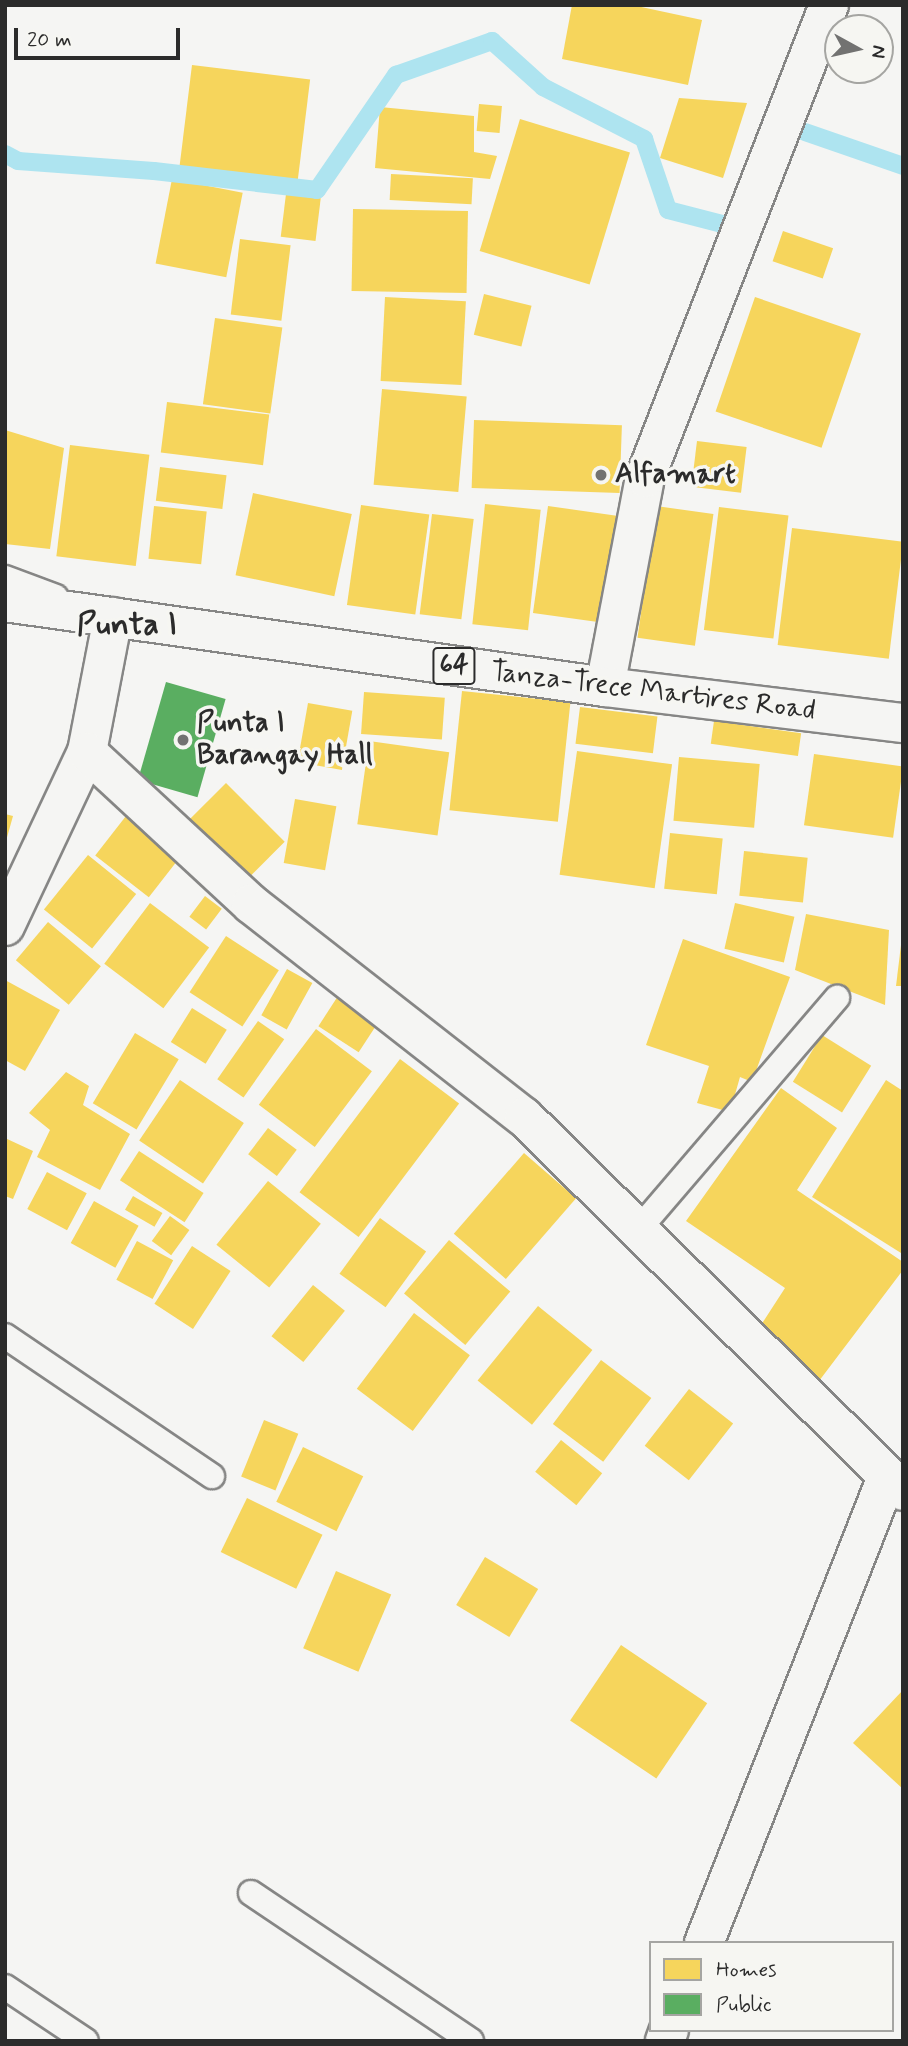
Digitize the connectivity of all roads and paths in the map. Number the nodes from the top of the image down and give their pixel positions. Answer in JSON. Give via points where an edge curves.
{"nodes":[{"id":1,"x":819,"y":8,"type":"edge"},
{"id":2,"x":5,"y":578,"type":"edge"},
{"id":3,"x":5,"y":602,"type":"edge"},
{"id":4,"x":113,"y":617,"type":"junction"},
{"id":5,"x":605,"y":687,"type":"junction"},
{"id":6,"x":903,"y":723,"type":"edge"},
{"id":7,"x":87,"y":752,"type":"junction"},
{"id":8,"x":5,"y":926,"type":"edge"},
{"id":9,"x":837,"y":998,"type":"dead end"},
{"id":10,"x":638,"y":1230,"type":"junction"},
{"id":11,"x":5,"y":1336,"type":"edge"},
{"id":12,"x":212,"y":1476,"type":"dead end"},
{"id":13,"x":895,"y":1484,"type":"edge"},
{"id":14,"x":251,"y":1893,"type":"dead end"},
{"id":15,"x":705,"y":1941,"type":"edge"},
{"id":16,"x":5,"y":1987,"type":"edge"},
{"id":17,"x":86,"y":2041,"type":"edge"},
{"id":18,"x":471,"y":2041,"type":"edge"}],
"edges":[{"from":1,"to":5,"type":"main road","via":[[645,478]]},
{"from":2,"to":4,"type":"lane","name":"Tanza-Trece Martires Road"},
{"from":3,"to":4,"type":"main road","name":"Tanza-Trece Martires Road","number":"64"},
{"from":4,"to":5,"type":"main road","name":"Tanza-Trece Martires Road","number":"64"},
{"from":4,"to":7,"type":"main road"},
{"from":5,"to":6,"type":"main road","name":"Tanza-Trece Martires Road","number":"64"},
{"from":7,"to":8,"type":"main road"},
{"from":7,"to":10,"type":"main road","via":[[251,904],[524,1117]]},
{"from":9,"to":10,"type":"lane"},
{"from":10,"to":13,"type":"main road"},
{"from":11,"to":12,"type":"lane"},
{"from":13,"to":15,"type":"main road"},
{"from":14,"to":18,"type":"lane"},
{"from":16,"to":17,"type":"lane"}]}
